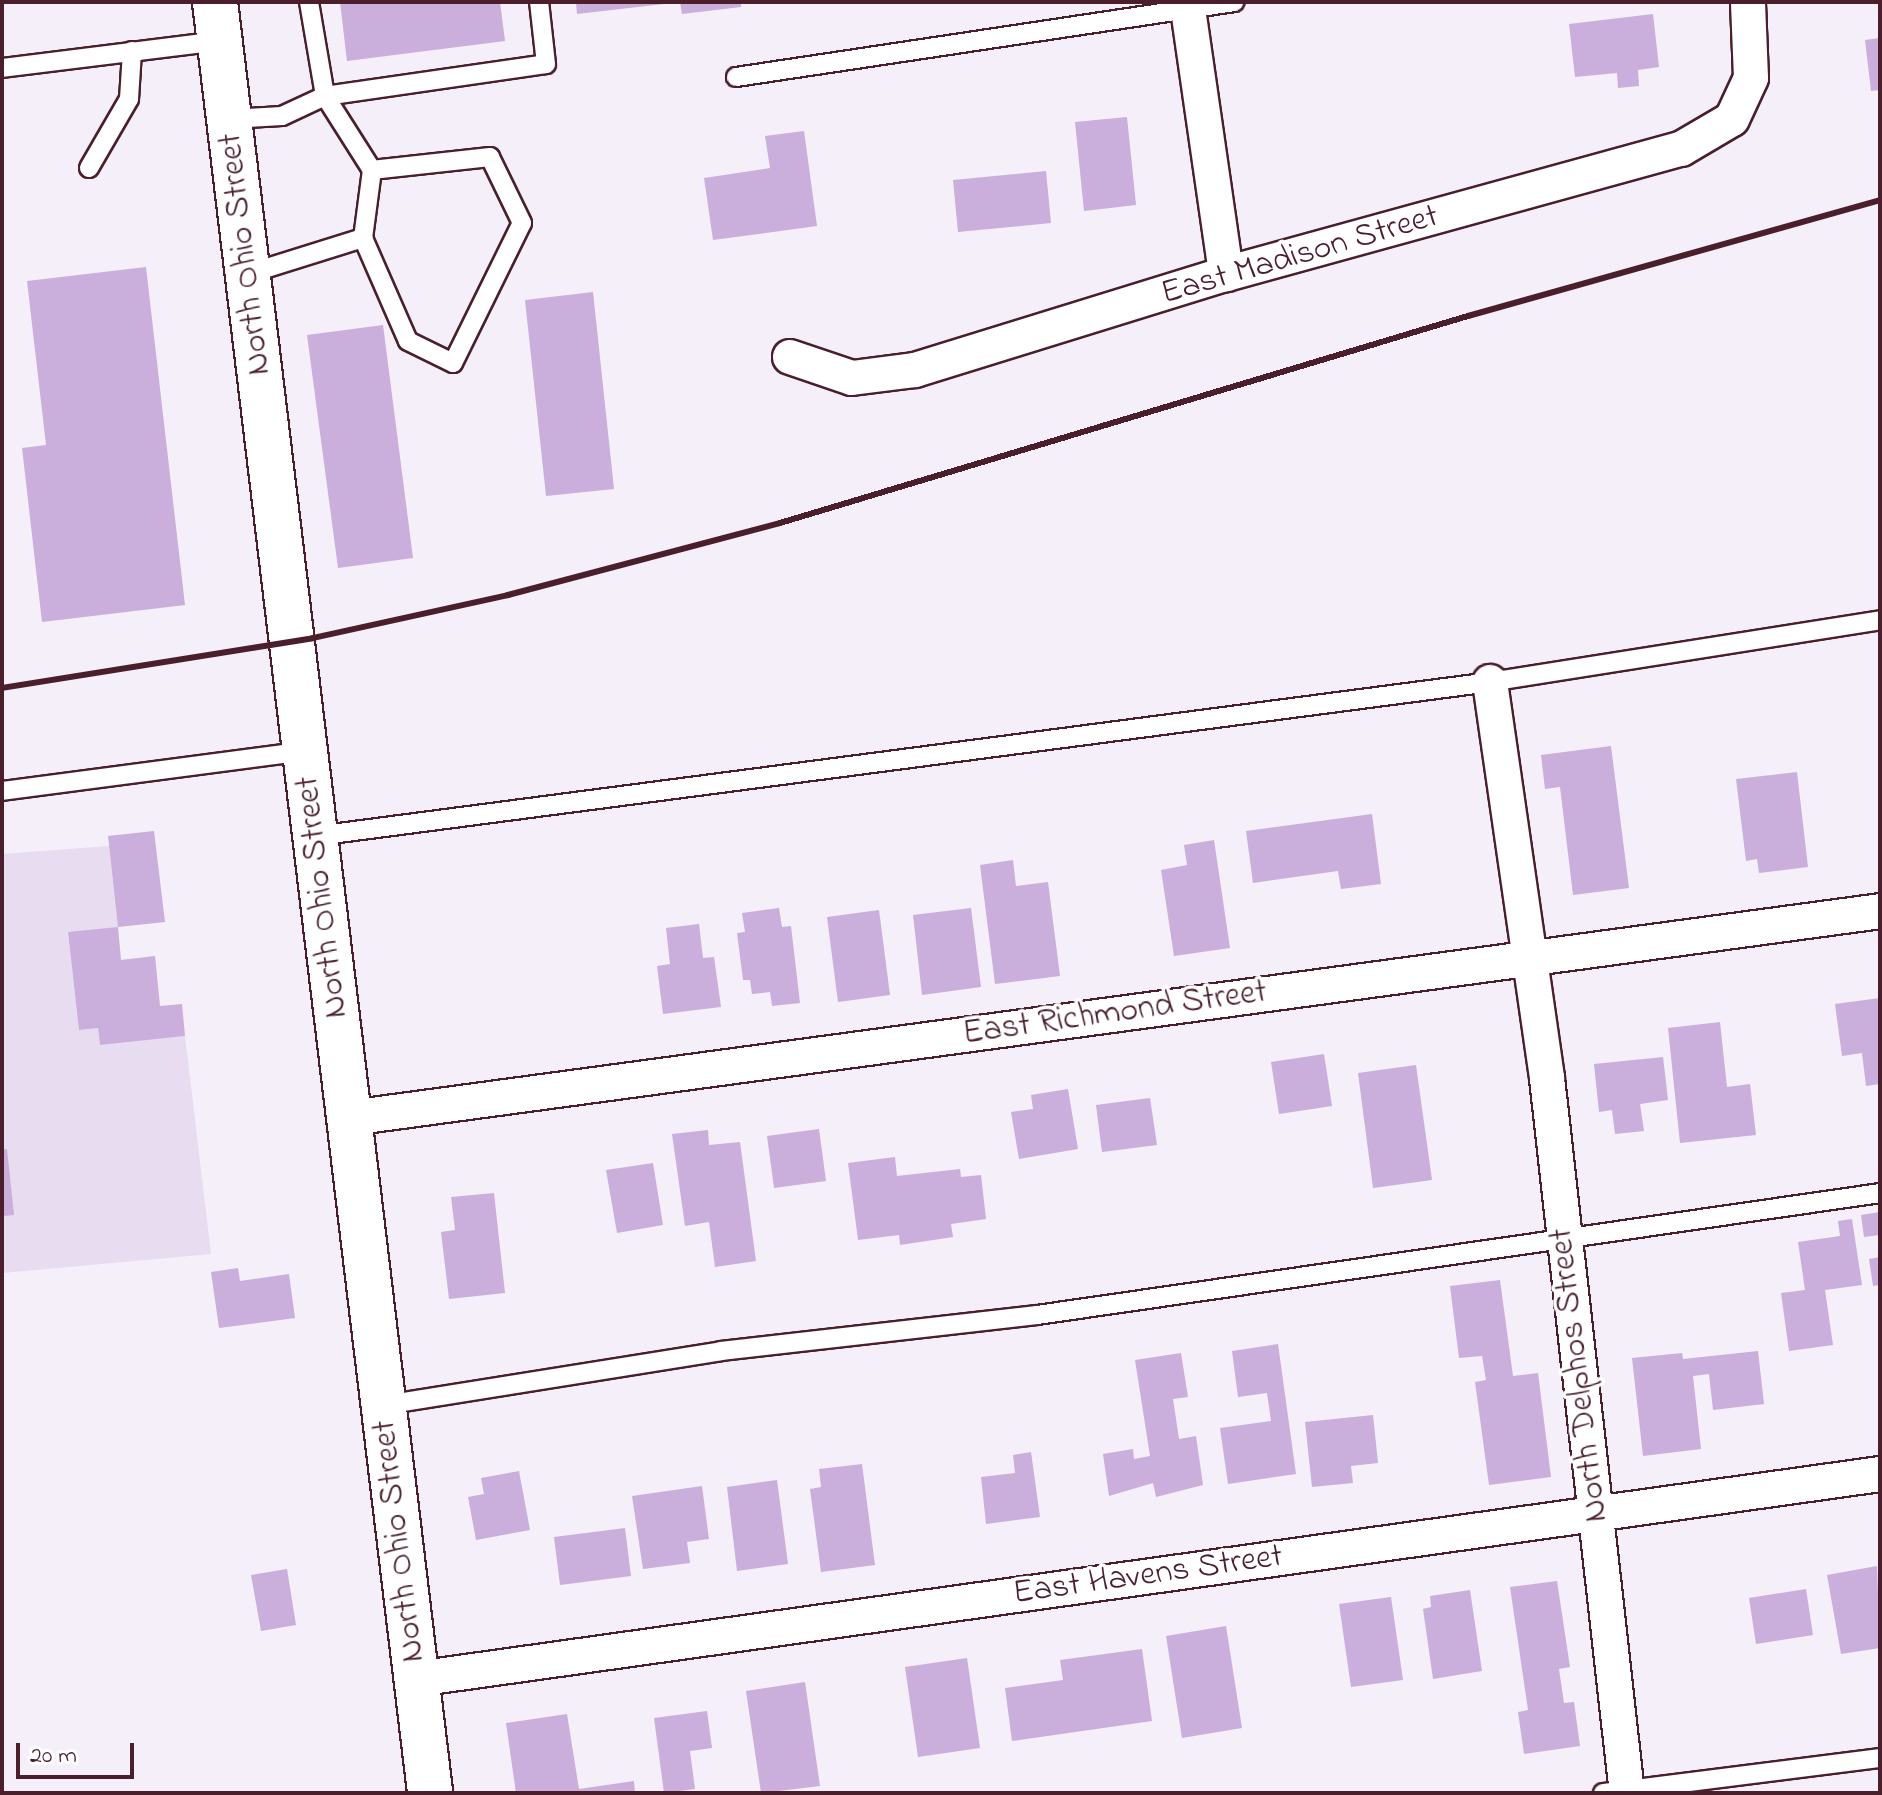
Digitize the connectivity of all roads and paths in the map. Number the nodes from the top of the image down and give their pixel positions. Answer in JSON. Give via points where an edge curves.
{"nodes":[{"id":1,"x":309,"y":2,"type":"edge"},
{"id":2,"x":539,"y":2,"type":"edge"},
{"id":3,"x":1234,"y":2,"type":"edge"},
{"id":4,"x":1748,"y":2,"type":"edge"},
{"id":5,"x":1188,"y":5,"type":"edge"},
{"id":6,"x":218,"y":22,"type":"edge"},
{"id":7,"x":132,"y":51,"type":"junction"},
{"id":8,"x":2,"y":68,"type":"edge"},
{"id":9,"x":736,"y":77,"type":"dead end"},
{"id":10,"x":325,"y":96,"type":"junction"},
{"id":11,"x":230,"y":119,"type":"junction"},
{"id":12,"x":89,"y":168,"type":"dead end"},
{"id":13,"x":372,"y":170,"type":"junction"},
{"id":14,"x":363,"y":238,"type":"junction"},
{"id":15,"x":248,"y":274,"type":"junction"},
{"id":16,"x":1226,"y":274,"type":"junction"},
{"id":17,"x":790,"y":357,"type":"dead end"},
{"id":18,"x":1880,"y":620,"type":"edge"},
{"id":19,"x":1490,"y":682,"type":"junction"},
{"id":20,"x":305,"y":751,"type":"junction"},
{"id":21,"x":2,"y":791,"type":"edge"},
{"id":22,"x":316,"y":836,"type":"junction"},
{"id":23,"x":1880,"y":911,"type":"edge"},
{"id":24,"x":1528,"y":958,"type":"junction"},
{"id":25,"x":350,"y":1118,"type":"junction"},
{"id":26,"x":1880,"y":1193,"type":"edge"},
{"id":27,"x":1563,"y":1238,"type":"junction"},
{"id":28,"x":385,"y":1405,"type":"junction"},
{"id":29,"x":1880,"y":1474,"type":"edge"},
{"id":30,"x":1597,"y":1513,"type":"junction"},
{"id":31,"x":416,"y":1679,"type":"junction"},
{"id":32,"x":1880,"y":1758,"type":"edge"},
{"id":33,"x":1619,"y":1792,"type":"edge"},
{"id":34,"x":430,"y":1793,"type":"edge"}],
"edges":[{"from":1,"to":10,"type":"lane"},
{"from":2,"to":10,"type":"lane","via":[[546,64]]},
{"from":3,"to":5,"type":"lane"},
{"from":4,"to":16,"type":"street","name":"East Madison Street","via":[[1751,78],[1732,119],[1681,149]]},
{"from":5,"to":9,"type":"lane"},
{"from":5,"to":16,"type":"street"},
{"from":6,"to":7,"type":"lane"},
{"from":6,"to":11,"type":"street","name":"North Ohio Street"},
{"from":7,"to":8,"type":"lane"},
{"from":7,"to":12,"type":"lane","via":[[129,99]]},
{"from":10,"to":11,"type":"lane","via":[[282,116]]},
{"from":10,"to":13,"type":"lane"},
{"from":11,"to":15,"type":"street","name":"North Ohio Street"},
{"from":13,"to":14,"type":"lane"},
{"from":13,"to":14,"type":"lane","via":[[490,157],[522,223],[453,363],[408,341]]},
{"from":14,"to":15,"type":"lane"},
{"from":15,"to":20,"type":"street","name":"North Ohio Street"},
{"from":16,"to":17,"type":"street","name":"East Madison Street","via":[[915,370],[852,378]]},
{"from":18,"to":19,"type":"lane"},
{"from":19,"to":22,"type":"lane"},
{"from":19,"to":24,"type":"street","name":"North Delphos Street"},
{"from":20,"to":21,"type":"lane"},
{"from":20,"to":22,"type":"street","name":"North Ohio Street"},
{"from":22,"to":25,"type":"street","name":"North Ohio Street"},
{"from":23,"to":24,"type":"street","name":"East Richmond Street"},
{"from":24,"to":25,"type":"street","name":"East Richmond Street"},
{"from":24,"to":27,"type":"street","name":"North Delphos Street"},
{"from":25,"to":28,"type":"street","name":"North Ohio Street"},
{"from":26,"to":27,"type":"lane"},
{"from":27,"to":28,"type":"lane","via":[[1037,1315],[721,1351]]},
{"from":27,"to":30,"type":"street","name":"North Delphos Street"},
{"from":28,"to":31,"type":"street","name":"North Ohio Street"},
{"from":29,"to":30,"type":"street","name":"East Havens Street"},
{"from":30,"to":31,"type":"street","name":"East Havens Street"},
{"from":30,"to":33,"type":"street","name":"North Delphos Street"},
{"from":31,"to":34,"type":"street","name":"North Ohio Street"},
{"from":32,"to":33,"type":"lane"}]}
